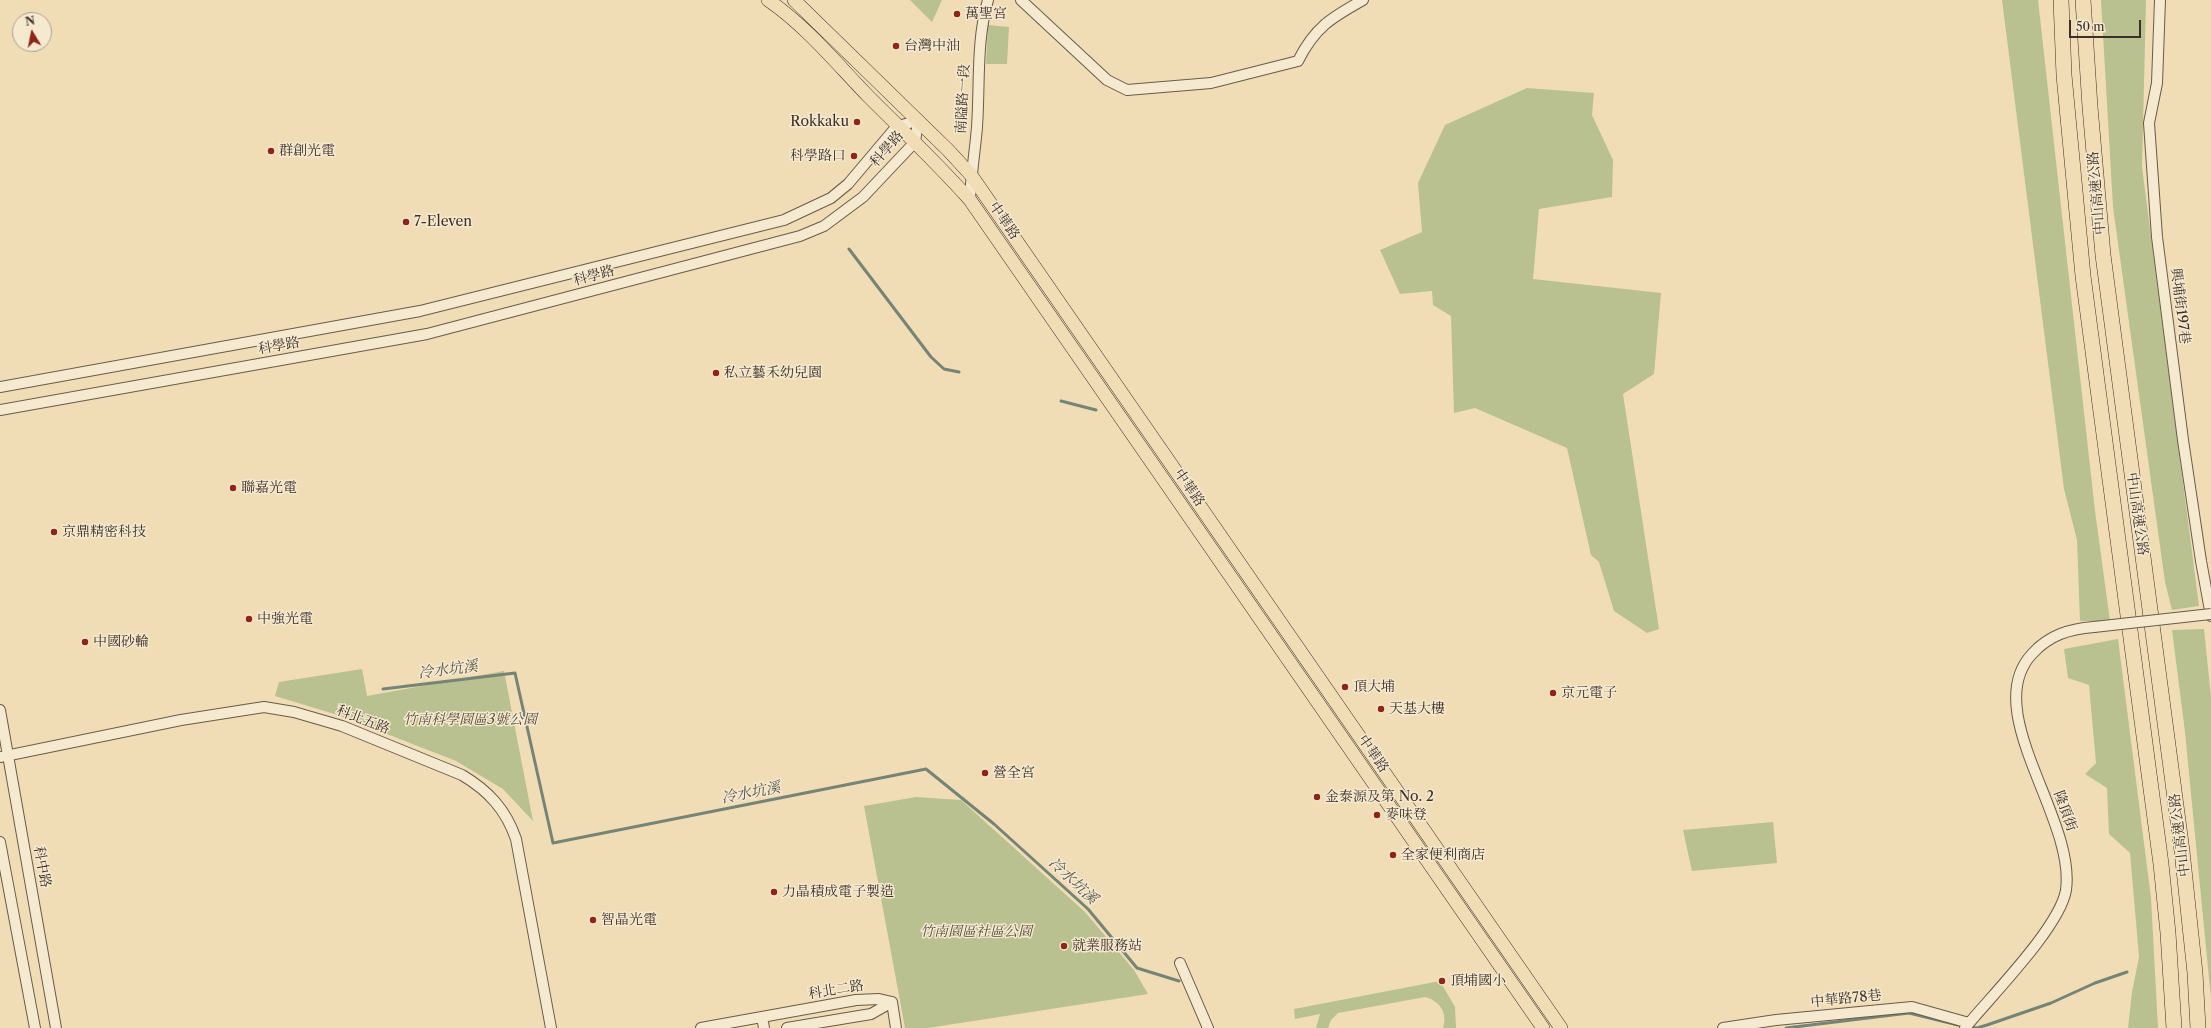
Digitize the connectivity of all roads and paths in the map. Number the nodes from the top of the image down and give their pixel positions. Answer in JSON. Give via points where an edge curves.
{"nodes":[{"id":1,"x":768,"y":0,"type":"edge"},
{"id":2,"x":794,"y":0,"type":"edge"},
{"id":3,"x":988,"y":0,"type":"edge"},
{"id":4,"x":1021,"y":0,"type":"edge"},
{"id":5,"x":1362,"y":0,"type":"edge"},
{"id":6,"x":2061,"y":0,"type":"edge"},
{"id":7,"x":2083,"y":0,"type":"edge"},
{"id":8,"x":2160,"y":0,"type":"edge"},
{"id":9,"x":918,"y":121,"type":"junction"},
{"id":10,"x":897,"y":126,"type":"junction"},
{"id":11,"x":915,"y":142,"type":"junction"},
{"id":12,"x":971,"y":174,"type":"junction"},
{"id":13,"x":970,"y":200,"type":"junction"},
{"id":14,"x":1075,"y":326,"type":"junction"},
{"id":15,"x":1063,"y":334,"type":"junction"},
{"id":16,"x":0,"y":387,"type":"edge"},
{"id":17,"x":0,"y":410,"type":"edge"},
{"id":18,"x":2211,"y":614,"type":"edge"},
{"id":19,"x":0,"y":710,"type":"edge"},
{"id":20,"x":4,"y":755,"type":"edge"},
{"id":21,"x":0,"y":842,"type":"edge"},
{"id":22,"x":1180,"y":963,"type":"dead end"},
{"id":23,"x":892,"y":1002,"type":"junction"},
{"id":24,"x":762,"y":1017,"type":"junction"},
{"id":25,"x":744,"y":1024,"type":"edge"},
{"id":26,"x":1967,"y":1025,"type":"edge"},
{"id":27,"x":35,"y":1028,"type":"edge"},
{"id":28,"x":56,"y":1028,"type":"edge"},
{"id":29,"x":551,"y":1028,"type":"edge"},
{"id":30,"x":701,"y":1028,"type":"edge"},
{"id":31,"x":764,"y":1028,"type":"edge"},
{"id":32,"x":787,"y":1028,"type":"edge"},
{"id":33,"x":896,"y":1028,"type":"edge"},
{"id":34,"x":1208,"y":1028,"type":"edge"},
{"id":35,"x":1543,"y":1028,"type":"edge"},
{"id":36,"x":1562,"y":1028,"type":"edge"},
{"id":37,"x":1723,"y":1028,"type":"edge"},
{"id":38,"x":2174,"y":1028,"type":"edge"},
{"id":39,"x":2198,"y":1028,"type":"edge"}],
"edges":[{"from":1,"to":10,"type":"main road","name":"中華路","via":[[802,27]]},
{"from":2,"to":9,"type":"main road","name":"中華路"},
{"from":3,"to":12,"type":"street","name":"南隘路一段","via":[[979,51],[977,127]]},
{"from":4,"to":5,"type":"street","via":[[1107,80],[1127,90],[1211,83],[1298,61],[1308,42],[1330,18]]},
{"from":6,"to":38,"type":"highway","name":"中山高速公路","via":[[2064,75],[2083,276],[2161,864]]},
{"from":7,"to":39,"type":"highway","name":"中山高速公路","via":[[2103,255],[2182,851]]},
{"from":8,"to":18,"type":"street","name":"興埔街197巷","via":[[2157,83],[2149,123],[2157,237],[2183,440]]},
{"from":9,"to":10,"type":"street","name":"科學路"},
{"from":9,"to":11,"type":"street","name":"科學路"},
{"from":9,"to":12,"type":"main road","name":"中華路"},
{"from":10,"to":11,"type":"main road","name":"中華路"},
{"from":10,"to":16,"type":"street","name":"科學路","via":[[848,184],[831,198],[784,220],[420,311]]},
{"from":11,"to":13,"type":"main road","name":"中華路"},
{"from":11,"to":17,"type":"street","name":"科學路","via":[[863,197],[845,212],[824,226],[800,236],[427,334]]},
{"from":12,"to":13,"type":"street","name":"南隘路一段"},
{"from":12,"to":14,"type":"main road","name":"中華路"},
{"from":13,"to":15,"type":"main road","name":"中華路"},
{"from":14,"to":15,"type":"main road"},
{"from":14,"to":36,"type":"main road","name":"中華路"},
{"from":15,"to":35,"type":"main road","name":"中華路"},
{"from":18,"to":26,"type":"street","name":"隆頂街","bridge":true,"via":[[2075,629],[2049,638],[2029,656],[2017,680],[2015,695],[2018,722],[2060,836],[2066,864],[2066,891],[2057,915],[2043,934]]},
{"from":19,"to":20,"type":"street","name":"科中路"},
{"from":20,"to":28,"type":"street","name":"科中路"},
{"from":20,"to":29,"type":"street","name":"科北五路","via":[[180,720],[264,707],[342,726],[462,775],[499,804],[510,822],[516,839]]},
{"from":21,"to":27,"type":"street"},
{"from":22,"to":34,"type":"street"},
{"from":23,"to":24,"type":"street","name":"科北二路","via":[[868,999]]},
{"from":23,"to":32,"type":"street","name":"科北二路","via":[[871,1014]]},
{"from":23,"to":33,"type":"street"},
{"from":24,"to":25,"type":"street","name":"科北二路"},
{"from":24,"to":31,"type":"street"},
{"from":25,"to":30,"type":"street","name":"科北二路"},
{"from":26,"to":37,"type":"street","name":"中華路78巷","via":[[1912,1007],[1776,1020]]}]}
